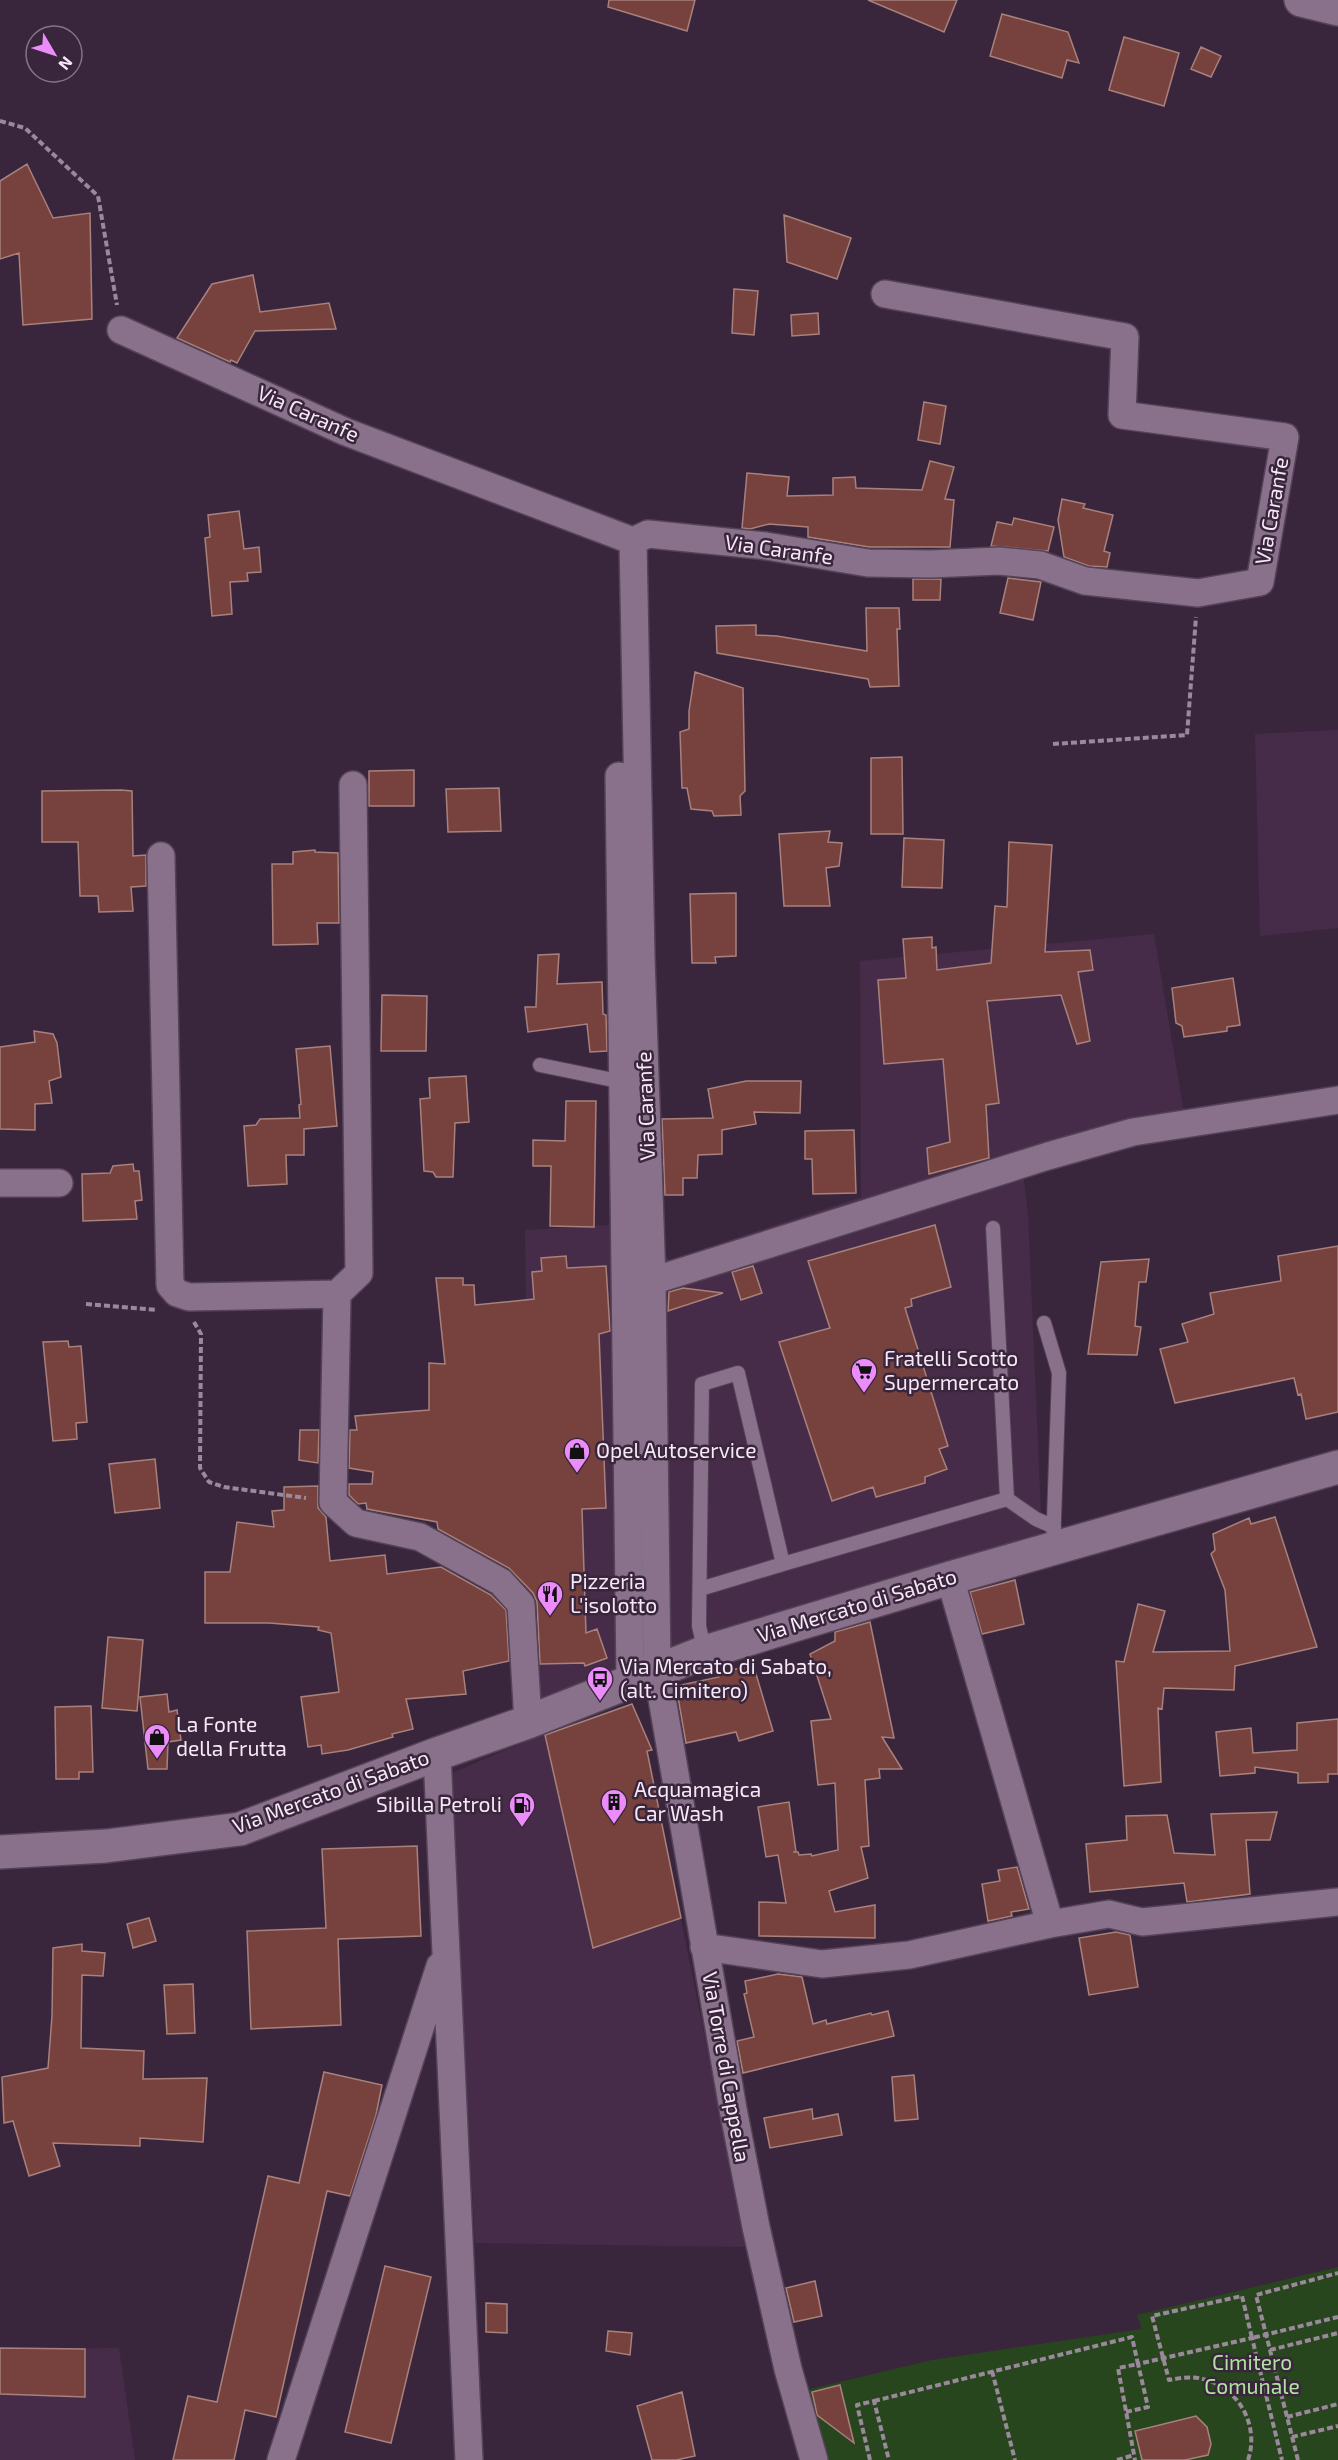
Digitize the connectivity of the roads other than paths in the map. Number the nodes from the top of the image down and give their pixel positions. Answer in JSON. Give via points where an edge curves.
{"nodes":[{"id":1,"x":1301,"y":0,"type":"edge"},
{"id":2,"x":1338,"y":9,"type":"edge"},
{"id":3,"x":885,"y":294,"type":"dead end"},
{"id":4,"x":121,"y":330,"type":"road end"},
{"id":5,"x":633,"y":541,"type":"junction"},
{"id":6,"x":616,"y":564,"type":"dead end"},
{"id":7,"x":353,"y":785,"type":"dead end"},
{"id":8,"x":161,"y":856,"type":"dead end"},
{"id":9,"x":540,"y":1065,"type":"dead end"},
{"id":10,"x":622,"y":1082,"type":"junction"},
{"id":11,"x":1338,"y":1100,"type":"edge"},
{"id":12,"x":0,"y":1183,"type":"edge"},
{"id":13,"x":59,"y":1183,"type":"dead end"},
{"id":14,"x":993,"y":1228,"type":"dead end"},
{"id":15,"x":652,"y":1281,"type":"junction"},
{"id":16,"x":338,"y":1294,"type":"junction"},
{"id":17,"x":1044,"y":1323,"type":"dead end"},
{"id":18,"x":1338,"y":1467,"type":"edge"},
{"id":19,"x":1007,"y":1498,"type":"junction"},
{"id":20,"x":1054,"y":1538,"type":"junction"},
{"id":21,"x":783,"y":1564,"type":"junction"},
{"id":22,"x":950,"y":1578,"type":"junction"},
{"id":23,"x":700,"y":1589,"type":"junction"},
{"id":24,"x":705,"y":1652,"type":"junction"},
{"id":25,"x":643,"y":1675,"type":"junction"},
{"id":26,"x":528,"y":1722,"type":"junction"},
{"id":27,"x":436,"y":1754,"type":"junction"},
{"id":28,"x":0,"y":1852,"type":"edge"},
{"id":29,"x":1338,"y":1902,"type":"edge"},
{"id":30,"x":1050,"y":1924,"type":"junction"},
{"id":31,"x":704,"y":1947,"type":"junction"},
{"id":32,"x":446,"y":1948,"type":"junction"},
{"id":33,"x":281,"y":2460,"type":"edge"},
{"id":34,"x":469,"y":2460,"type":"edge"},
{"id":35,"x":814,"y":2460,"type":"edge"}],
"edges":[{"from":1,"to":2,"type":"street"},
{"from":3,"to":5,"type":"street","name":"Via Caranfe","via":[[1125,337],[1122,415],[1285,437],[1260,582],[1198,593],[1085,581],[1040,565],[999,561],[868,563],[766,546],[648,534]]},
{"from":4,"to":5,"type":"street","name":"Via Caranfe","via":[[346,432]]},
{"from":5,"to":15,"type":"street","name":"Via Caranfe"},
{"from":6,"to":10,"type":"street"},
{"from":7,"to":16,"type":"street","via":[[359,1273]]},
{"from":8,"to":16,"type":"street","via":[[170,1286],[189,1297]]},
{"from":9,"to":10,"type":"lane"},
{"from":10,"to":25,"type":"street"},
{"from":11,"to":15,"type":"street","via":[[1133,1132]]},
{"from":12,"to":13,"type":"street"},
{"from":14,"to":19,"type":"lane"},
{"from":15,"to":25,"type":"street","name":"Via Caranfe"},
{"from":16,"to":26,"type":"street","via":[[333,1502],[356,1522],[420,1537],[501,1582],[521,1604]]},
{"from":17,"to":20,"type":"lane","via":[[1059,1373]]},
{"from":18,"to":20,"type":"street","name":"Via Mercato di Sabato"},
{"from":19,"to":20,"type":"lane"},
{"from":19,"to":21,"type":"lane"},
{"from":20,"to":22,"type":"street","name":"Via Mercato di Sabato"},
{"from":21,"to":23,"type":"lane"},
{"from":21,"to":23,"type":"lane","via":[[738,1373],[702,1384]]},
{"from":22,"to":24,"type":"street","name":"Via Mercato di Sabato"},
{"from":22,"to":30,"type":"street"},
{"from":23,"to":24,"type":"lane","via":[[699,1626]]},
{"from":24,"to":25,"type":"street","name":"Via Mercato di Sabato"},
{"from":25,"to":26,"type":"street","name":"Via Mercato di Sabato"},
{"from":25,"to":31,"type":"street","name":"Via Torre di Cappella"},
{"from":26,"to":27,"type":"street","name":"Via Mercato di Sabato"},
{"from":27,"to":28,"type":"street","name":"Via Mercato di Sabato","via":[[240,1829],[106,1846]]},
{"from":27,"to":32,"type":"street"},
{"from":29,"to":30,"type":"street","via":[[1142,1922],[1109,1914]]},
{"from":30,"to":31,"type":"street","via":[[909,1955],[822,1964]]},
{"from":31,"to":35,"type":"street","name":"Via Torre di Cappella","via":[[756,2227],[788,2369]]},
{"from":32,"to":33,"type":"street"},
{"from":32,"to":34,"type":"street"}]}
